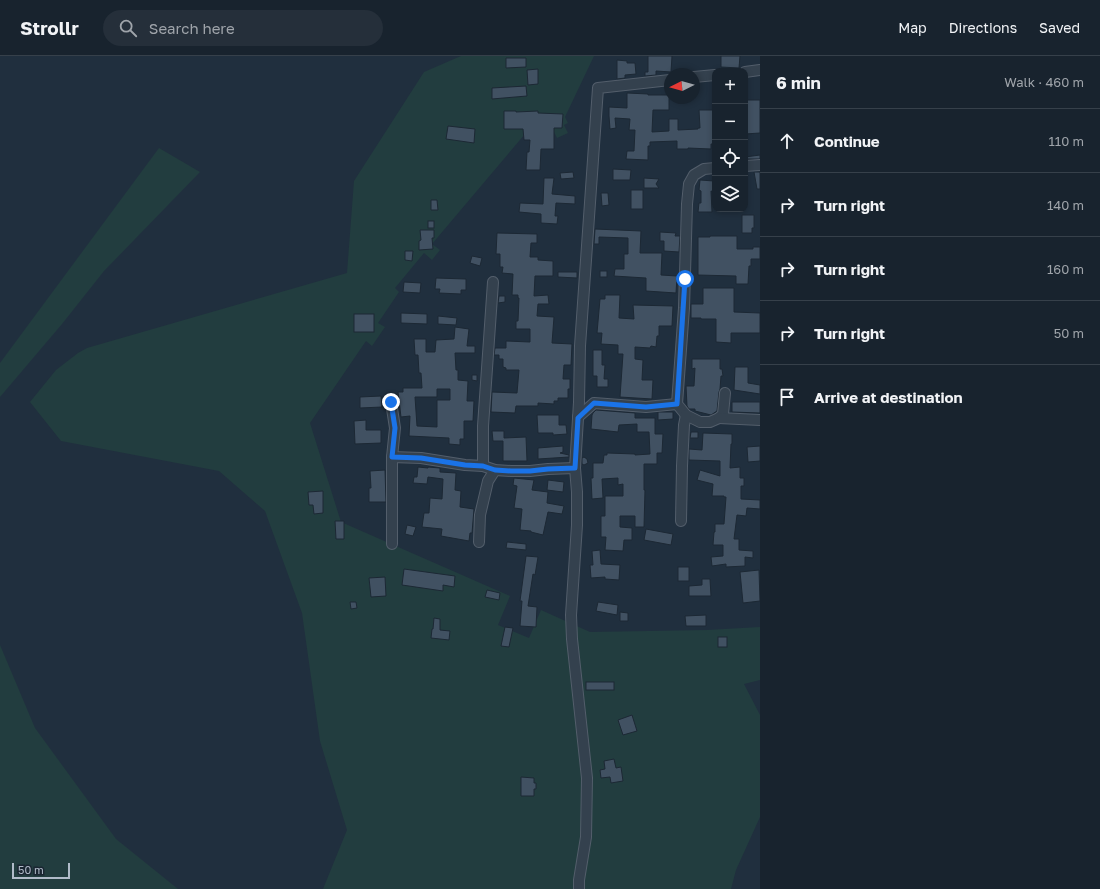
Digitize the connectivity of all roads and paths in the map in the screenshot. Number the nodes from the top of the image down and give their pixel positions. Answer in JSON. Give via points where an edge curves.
{"nodes":[{"id":1,"x":760,"y":70,"type":"edge"},
{"id":2,"x":748,"y":72,"type":"edge"},
{"id":3,"x":712,"y":75,"type":"edge"},
{"id":4,"x":700,"y":77,"type":"edge"},
{"id":5,"x":664,"y":81,"type":"edge"},
{"id":6,"x":760,"y":165,"type":"edge"},
{"id":7,"x":748,"y":166,"type":"edge"},
{"id":8,"x":712,"y":168,"type":"edge"},
{"id":9,"x":493,"y":282,"type":"dead end"},
{"id":10,"x":725,"y":392,"type":"dead end"},
{"id":11,"x":579,"y":393,"type":"junction"},
{"id":12,"x":391,"y":402,"type":"dead end"},
{"id":13,"x":594,"y":403,"type":"junction"},
{"id":14,"x":677,"y":404,"type":"junction"},
{"id":15,"x":686,"y":415,"type":"junction"},
{"id":16,"x":578,"y":418,"type":"junction"},
{"id":17,"x":719,"y":418,"type":"junction"},
{"id":18,"x":760,"y":420,"type":"edge"},
{"id":19,"x":392,"y":457,"type":"junction"},
{"id":20,"x":483,"y":466,"type":"junction"},
{"id":21,"x":575,"y":468,"type":"junction"},
{"id":22,"x":495,"y":470,"type":"junction"},
{"id":23,"x":681,"y":521,"type":"dead end"},
{"id":24,"x":479,"y":542,"type":"dead end"},
{"id":25,"x":392,"y":544,"type":"dead end"},
{"id":26,"x":579,"y":889,"type":"edge"}],
"edges":[{"from":1,"to":2,"type":"street"},
{"from":3,"to":4,"type":"street"},
{"from":5,"to":11,"type":"street","via":[[598,88]]},
{"from":6,"to":7,"type":"street"},
{"from":8,"to":14,"type":"street","via":[[704,169],[694,175],[689,184]]},
{"from":9,"to":20,"type":"street","via":[[483,426]]},
{"from":10,"to":17,"type":"street","via":[[723,414]]},
{"from":11,"to":13,"type":"street"},
{"from":11,"to":16,"type":"street"},
{"from":12,"to":19,"type":"street","via":[[395,428]]},
{"from":13,"to":14,"type":"street","via":[[646,407]]},
{"from":13,"to":16,"type":"street"},
{"from":14,"to":15,"type":"street"},
{"from":15,"to":17,"type":"street","via":[[700,422],[710,422]]},
{"from":15,"to":23,"type":"street"},
{"from":16,"to":21,"type":"street"},
{"from":17,"to":18,"type":"street"},
{"from":19,"to":20,"type":"street"},
{"from":19,"to":25,"type":"street"},
{"from":20,"to":22,"type":"street"},
{"from":21,"to":22,"type":"street"},
{"from":21,"to":26,"type":"street","via":[[577,525],[571,621],[587,778],[586,837]]},
{"from":22,"to":24,"type":"street","via":[[488,481],[480,515]]}]}
